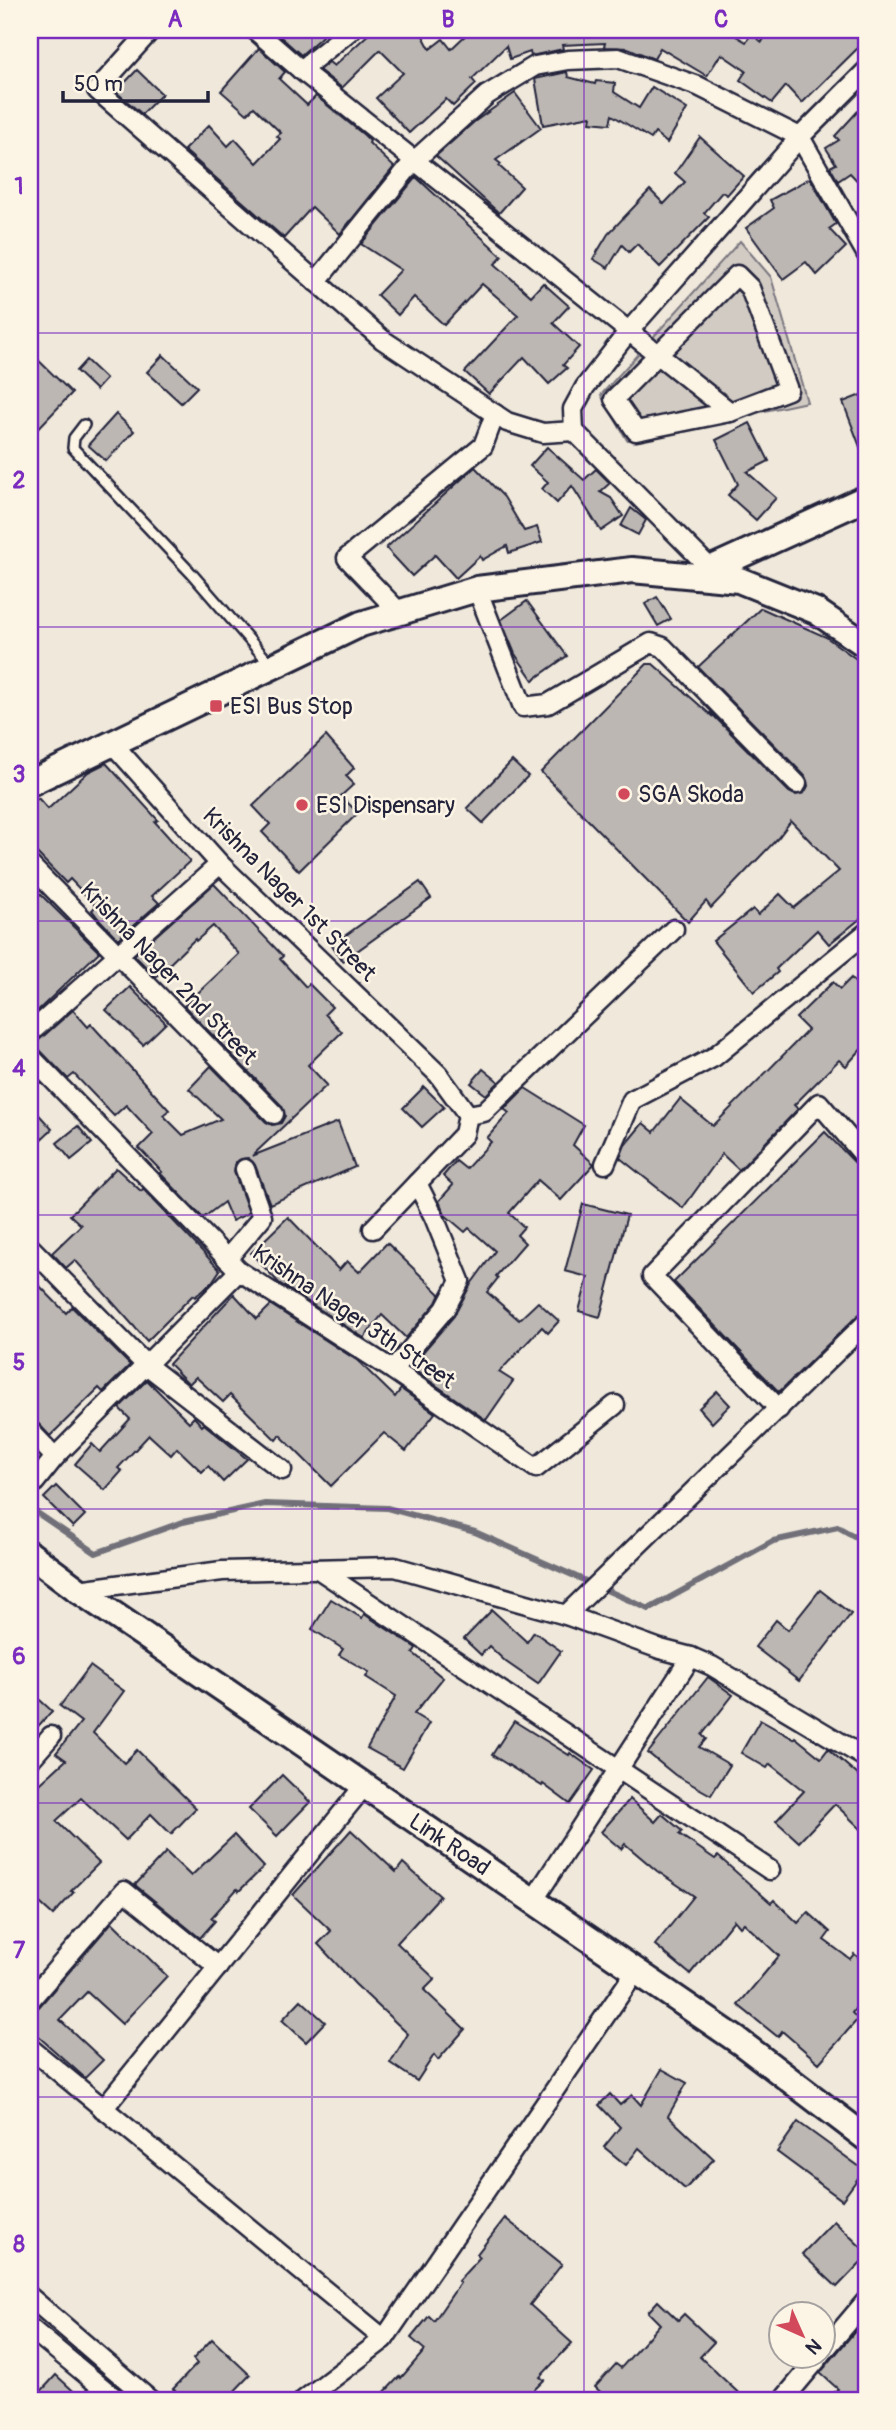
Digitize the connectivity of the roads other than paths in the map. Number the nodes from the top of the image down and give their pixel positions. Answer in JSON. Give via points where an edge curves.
{"nodes":[{"id":1,"x":151,"y":30,"type":"edge"},
{"id":2,"x":255,"y":30,"type":"edge"},
{"id":3,"x":351,"y":30,"type":"edge"},
{"id":4,"x":301,"y":70,"type":"junction"},
{"id":5,"x":866,"y":71,"type":"edge"},
{"id":6,"x":800,"y":137,"type":"junction"},
{"id":7,"x":414,"y":162,"type":"junction"},
{"id":8,"x":866,"y":253,"type":"edge"},
{"id":9,"x":316,"y":282,"type":"junction"},
{"id":10,"x":628,"y":332,"type":"junction"},
{"id":11,"x":658,"y":355,"type":"junction"},
{"id":12,"x":730,"y":412,"type":"junction"},
{"id":13,"x":495,"y":414,"type":"junction"},
{"id":14,"x":84,"y":425,"type":"dead end"},
{"id":15,"x":574,"y":431,"type":"junction"},
{"id":16,"x":866,"y":498,"type":"edge"},
{"id":17,"x":702,"y":572,"type":"junction"},
{"id":18,"x":477,"y":589,"type":"junction"},
{"id":19,"x":400,"y":612,"type":"junction"},
{"id":20,"x":866,"y":645,"type":"edge"},
{"id":21,"x":272,"y":666,"type":"junction"},
{"id":22,"x":112,"y":743,"type":"junction"},
{"id":23,"x":30,"y":783,"type":"edge"},
{"id":24,"x":797,"y":784,"type":"dead end"},
{"id":25,"x":220,"y":864,"type":"junction"},
{"id":26,"x":30,"y":865,"type":"edge"},
{"id":27,"x":674,"y":929,"type":"dead end"},
{"id":28,"x":866,"y":933,"type":"edge"},
{"id":29,"x":116,"y":955,"type":"junction"},
{"id":30,"x":30,"y":1033,"type":"edge"},
{"id":31,"x":30,"y":1056,"type":"edge"},
{"id":32,"x":274,"y":1114,"type":"dead end"},
{"id":33,"x":468,"y":1115,"type":"junction"},
{"id":34,"x":866,"y":1158,"type":"edge"},
{"id":35,"x":605,"y":1164,"type":"dead end"},
{"id":36,"x":245,"y":1168,"type":"dead end"},
{"id":37,"x":417,"y":1183,"type":"junction"},
{"id":38,"x":373,"y":1229,"type":"dead end"},
{"id":39,"x":30,"y":1247,"type":"edge"},
{"id":40,"x":233,"y":1265,"type":"junction"},
{"id":41,"x":863,"y":1334,"type":"edge"},
{"id":42,"x":145,"y":1364,"type":"junction"},
{"id":43,"x":393,"y":1370,"type":"junction"},
{"id":44,"x":615,"y":1405,"type":"dead end"},
{"id":45,"x":779,"y":1409,"type":"junction"},
{"id":46,"x":30,"y":1432,"type":"edge"},
{"id":47,"x":55,"y":1457,"type":"junction"},
{"id":48,"x":282,"y":1471,"type":"dead end"},
{"id":49,"x":35,"y":1482,"type":"dead end"},
{"id":50,"x":30,"y":1554,"type":"edge"},
{"id":51,"x":318,"y":1569,"type":"junction"},
{"id":52,"x":78,"y":1590,"type":"junction"},
{"id":53,"x":566,"y":1615,"type":"junction"},
{"id":54,"x":691,"y":1657,"type":"junction"},
{"id":55,"x":51,"y":1736,"type":"dead end"},
{"id":56,"x":866,"y":1758,"type":"edge"},
{"id":57,"x":30,"y":1760,"type":"edge"},
{"id":58,"x":620,"y":1769,"type":"junction"},
{"id":59,"x":364,"y":1786,"type":"junction"},
{"id":60,"x":770,"y":1870,"type":"dead end"},
{"id":61,"x":533,"y":1901,"type":"junction"},
{"id":62,"x":218,"y":1967,"type":"junction"},
{"id":63,"x":636,"y":1971,"type":"junction"},
{"id":64,"x":30,"y":2000,"type":"edge"},
{"id":65,"x":30,"y":2048,"type":"edge"},
{"id":66,"x":103,"y":2109,"type":"junction"},
{"id":67,"x":866,"y":2138,"type":"edge"},
{"id":68,"x":30,"y":2297,"type":"edge"},
{"id":69,"x":866,"y":2301,"type":"edge"},
{"id":70,"x":30,"y":2328,"type":"edge"},
{"id":71,"x":836,"y":2337,"type":"edge"},
{"id":72,"x":384,"y":2339,"type":"junction"},
{"id":73,"x":808,"y":2370,"type":"edge"},
{"id":74,"x":117,"y":2400,"type":"edge"},
{"id":75,"x":150,"y":2400,"type":"edge"},
{"id":76,"x":304,"y":2400,"type":"edge"},
{"id":77,"x":783,"y":2400,"type":"edge"}],
"edges":[{"from":1,"to":9,"type":"street","via":[[97,90]]},
{"from":2,"to":4,"type":"street"},
{"from":3,"to":4,"type":"street"},
{"from":4,"to":7,"type":"street"},
{"from":5,"to":6,"type":"street"},
{"from":6,"to":7,"type":"street","via":[[698,86],[618,58],[568,60],[534,66],[487,95]]},
{"from":6,"to":8,"type":"street"},
{"from":6,"to":10,"type":"street"},
{"from":7,"to":9,"type":"street"},
{"from":7,"to":10,"type":"street"},
{"from":9,"to":13,"type":"street","via":[[383,340]]},
{"from":10,"to":11,"type":"street"},
{"from":10,"to":15,"type":"street","via":[[573,409]]},
{"from":11,"to":12,"type":"street"},
{"from":11,"to":12,"type":"street","via":[[614,399],[636,431]]},
{"from":11,"to":12,"type":"street","via":[[737,275],[750,288],[788,390]]},
{"from":13,"to":15,"type":"street","via":[[543,433]]},
{"from":13,"to":19,"type":"street","via":[[483,446],[347,558]]},
{"from":14,"to":21,"type":"lane","via":[[73,447]]},
{"from":15,"to":17,"type":"street"},
{"from":16,"to":17,"type":"street"},
{"from":17,"to":18,"type":"street","via":[[632,570]]},
{"from":17,"to":20,"type":"street","via":[[739,580],[816,611]]},
{"from":18,"to":19,"type":"street"},
{"from":18,"to":24,"type":"street","via":[[523,708],[548,704],[651,643],[663,647]]},
{"from":19,"to":21,"type":"street","via":[[360,624]]},
{"from":21,"to":22,"type":"street"},
{"from":22,"to":23,"type":"street"},
{"from":22,"to":25,"type":"street","name":"Krishna Nager 1st Street"},
{"from":25,"to":29,"type":"street"},
{"from":25,"to":33,"type":"street","name":"Krishna Nager 1st Street","via":[[438,1074]]},
{"from":26,"to":29,"type":"street","name":"Krishna Nager 2nd Street"},
{"from":27,"to":33,"type":"street","via":[[484,1112]]},
{"from":28,"to":35,"type":"street","via":[[713,1057],[632,1100]]},
{"from":29,"to":30,"type":"street"},
{"from":29,"to":32,"type":"street","name":"Krishna Nager 2nd Street"},
{"from":31,"to":40,"type":"street","name":"Krishna Nager 3th Street"},
{"from":33,"to":37,"type":"street","via":[[464,1134]]},
{"from":34,"to":45,"type":"street","via":[[819,1102],[652,1276]]},
{"from":36,"to":40,"type":"street","via":[[262,1217]]},
{"from":37,"to":38,"type":"street"},
{"from":37,"to":43,"type":"street","via":[[460,1281],[445,1308]]},
{"from":39,"to":42,"type":"street"},
{"from":40,"to":42,"type":"street"},
{"from":40,"to":43,"type":"street","name":"Krishna Nager 3th Street"},
{"from":41,"to":45,"type":"street"},
{"from":42,"to":47,"type":"street"},
{"from":42,"to":48,"type":"street"},
{"from":43,"to":44,"type":"street","name":"Krishna Nager 3th Street","via":[[536,1468]]},
{"from":45,"to":53,"type":"street"},
{"from":46,"to":47,"type":"street"},
{"from":47,"to":49,"type":"street"},
{"from":50,"to":52,"type":"street","name":"Link Road"},
{"from":51,"to":52,"type":"street","via":[[222,1571]]},
{"from":51,"to":53,"type":"street","via":[[395,1567]]},
{"from":51,"to":58,"type":"street"},
{"from":52,"to":59,"type":"street","name":"Link Road"},
{"from":53,"to":54,"type":"street"},
{"from":54,"to":56,"type":"street"},
{"from":54,"to":58,"type":"street"},
{"from":55,"to":57,"type":"street"},
{"from":58,"to":60,"type":"street"},
{"from":58,"to":61,"type":"street"},
{"from":59,"to":61,"type":"street","name":"Link Road"},
{"from":59,"to":62,"type":"street"},
{"from":61,"to":63,"type":"street","name":"Link Road"},
{"from":62,"to":64,"type":"street","via":[[124,1891]]},
{"from":62,"to":66,"type":"street"},
{"from":63,"to":67,"type":"street","name":"Link Road","via":[[740,2042]]},
{"from":63,"to":72,"type":"street"},
{"from":65,"to":66,"type":"street"},
{"from":66,"to":72,"type":"street"},
{"from":68,"to":75,"type":"street"},
{"from":69,"to":71,"type":"street"},
{"from":70,"to":74,"type":"street"},
{"from":72,"to":76,"type":"street"},
{"from":73,"to":77,"type":"street"}]}
